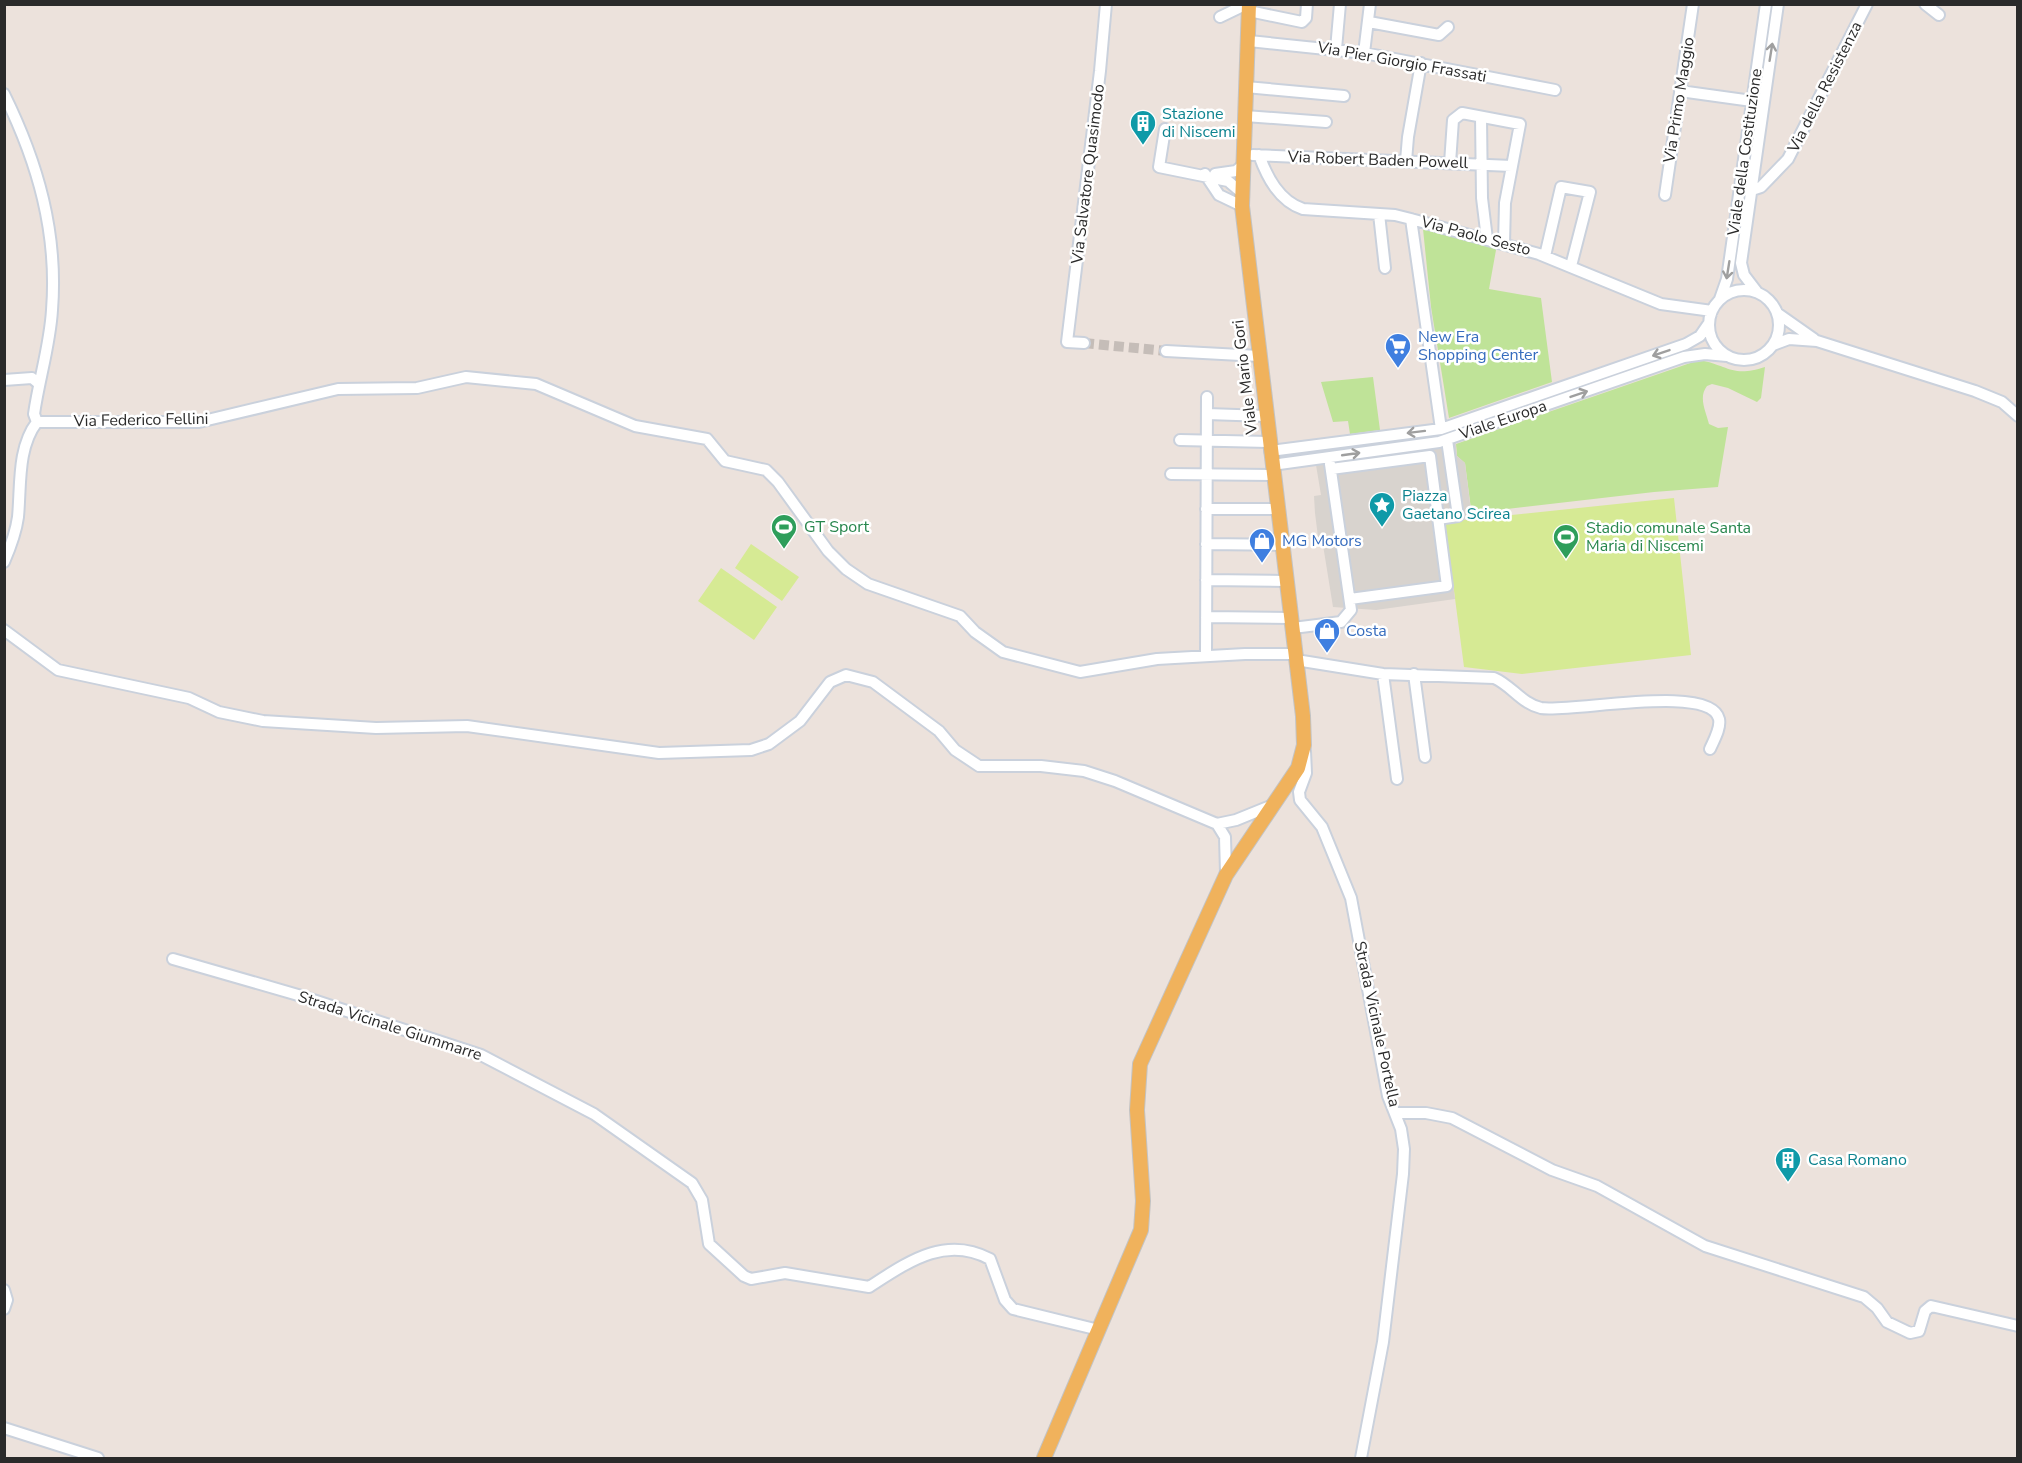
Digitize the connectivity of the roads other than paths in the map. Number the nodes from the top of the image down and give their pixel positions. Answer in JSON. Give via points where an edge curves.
{"nodes":[{"id":1,"x":1106,"y":4,"type":"edge"},
{"id":2,"x":1307,"y":4,"type":"edge"},
{"id":3,"x":1340,"y":4,"type":"edge"},
{"id":4,"x":1370,"y":4,"type":"edge"},
{"id":5,"x":1693,"y":4,"type":"edge"},
{"id":6,"x":1766,"y":4,"type":"edge"},
{"id":7,"x":1778,"y":4,"type":"edge"},
{"id":8,"x":1867,"y":4,"type":"edge"},
{"id":9,"x":1925,"y":4,"type":"edge"},
{"id":10,"x":1248,"y":7,"type":"edge"},
{"id":11,"x":1939,"y":15,"type":"dead end"},
{"id":12,"x":1220,"y":17,"type":"dead end"},
{"id":13,"x":1369,"y":22,"type":"junction"},
{"id":14,"x":1448,"y":27,"type":"dead end"},
{"id":15,"x":1249,"y":41,"type":"junction"},
{"id":16,"x":1336,"y":49,"type":"junction"},
{"id":17,"x":1364,"y":53,"type":"junction"},
{"id":18,"x":1421,"y":63,"type":"junction"},
{"id":19,"x":1246,"y":87,"type":"junction"},
{"id":20,"x":1555,"y":90,"type":"dead end"},
{"id":21,"x":1680,"y":91,"type":"junction"},
{"id":22,"x":4,"y":94,"type":"edge"},
{"id":23,"x":1344,"y":96,"type":"dead end"},
{"id":24,"x":1752,"y":101,"type":"junction"},
{"id":25,"x":1245,"y":116,"type":"junction"},
{"id":26,"x":1481,"y":117,"type":"junction"},
{"id":27,"x":1326,"y":122,"type":"dead end"},
{"id":28,"x":1165,"y":129,"type":"dead end"},
{"id":29,"x":1259,"y":155,"type":"junction"},
{"id":30,"x":1244,"y":159,"type":"junction"},
{"id":31,"x":1407,"y":161,"type":"junction"},
{"id":32,"x":1450,"y":163,"type":"junction"},
{"id":33,"x":1481,"y":164,"type":"junction"},
{"id":34,"x":1512,"y":166,"type":"junction"},
{"id":35,"x":1205,"y":174,"type":"junction"},
{"id":36,"x":1215,"y":188,"type":"junction"},
{"id":37,"x":1752,"y":190,"type":"junction"},
{"id":38,"x":1241,"y":193,"type":"junction"},
{"id":39,"x":1665,"y":195,"type":"dead end"},
{"id":40,"x":1379,"y":214,"type":"junction"},
{"id":41,"x":1411,"y":219,"type":"junction"},
{"id":42,"x":1487,"y":239,"type":"junction"},
{"id":43,"x":1504,"y":244,"type":"junction"},
{"id":44,"x":1545,"y":256,"type":"junction"},
{"id":45,"x":1571,"y":266,"type":"junction"},
{"id":46,"x":1385,"y":268,"type":"dead end"},
{"id":47,"x":1757,"y":292,"type":"junction"},
{"id":48,"x":1720,"y":299,"type":"junction"},
{"id":49,"x":1712,"y":311,"type":"junction"},
{"id":50,"x":1777,"y":312,"type":"junction"},
{"id":51,"x":1709,"y":323,"type":"junction"},
{"id":52,"x":1817,"y":341,"type":"junction"},
{"id":53,"x":1084,"y":343,"type":"tunnel mouth"},
{"id":54,"x":1773,"y":345,"type":"junction"},
{"id":55,"x":1166,"y":351,"type":"tunnel mouth"},
{"id":56,"x":1258,"y":356,"type":"junction"},
{"id":57,"x":1727,"y":356,"type":"junction"},
{"id":58,"x":4,"y":380,"type":"edge"},
{"id":59,"x":38,"y":383,"type":"junction"},
{"id":60,"x":1207,"y":397,"type":"dead end"},
{"id":61,"x":1207,"y":414,"type":"junction"},
{"id":62,"x":1266,"y":416,"type":"junction"},
{"id":63,"x":2018,"y":416,"type":"edge"},
{"id":64,"x":37,"y":422,"type":"junction"},
{"id":65,"x":1441,"y":429,"type":"junction"},
{"id":66,"x":1180,"y":440,"type":"dead end"},
{"id":67,"x":1447,"y":440,"type":"junction"},
{"id":68,"x":1207,"y":441,"type":"junction"},
{"id":69,"x":1329,"y":457,"type":"junction"},
{"id":70,"x":1271,"y":458,"type":"junction"},
{"id":71,"x":1331,"y":469,"type":"junction"},
{"id":72,"x":1171,"y":474,"type":"dead end"},
{"id":73,"x":1207,"y":475,"type":"junction"},
{"id":74,"x":1206,"y":509,"type":"junction"},
{"id":75,"x":1278,"y":509,"type":"junction"},
{"id":76,"x":1438,"y":519,"type":"junction"},
{"id":77,"x":1206,"y":544,"type":"junction"},
{"id":78,"x":1282,"y":545,"type":"junction"},
{"id":79,"x":4,"y":562,"type":"edge"},
{"id":80,"x":1206,"y":580,"type":"junction"},
{"id":81,"x":1287,"y":581,"type":"junction"},
{"id":82,"x":1350,"y":599,"type":"junction"},
{"id":83,"x":1206,"y":617,"type":"junction"},
{"id":84,"x":1292,"y":623,"type":"junction"},
{"id":85,"x":4,"y":630,"type":"edge"},
{"id":86,"x":1206,"y":655,"type":"junction"},
{"id":87,"x":1296,"y":657,"type":"junction"},
{"id":88,"x":1383,"y":674,"type":"junction"},
{"id":89,"x":1414,"y":674,"type":"junction"},
{"id":90,"x":1304,"y":745,"type":"junction"},
{"id":91,"x":1710,"y":749,"type":"dead end"},
{"id":92,"x":1425,"y":757,"type":"dead end"},
{"id":93,"x":1397,"y":779,"type":"dead end"},
{"id":94,"x":1273,"y":805,"type":"junction"},
{"id":95,"x":1217,"y":824,"type":"junction"},
{"id":96,"x":1226,"y":875,"type":"junction"},
{"id":97,"x":173,"y":959,"type":"dead end"},
{"id":98,"x":1395,"y":1113,"type":"junction"},
{"id":99,"x":4,"y":1290,"type":"edge"},
{"id":100,"x":4,"y":1309,"type":"edge"},
{"id":101,"x":2018,"y":1326,"type":"edge"},
{"id":102,"x":1099,"y":1330,"type":"junction"},
{"id":103,"x":4,"y":1428,"type":"edge"},
{"id":104,"x":98,"y":1458,"type":"edge"},
{"id":105,"x":1044,"y":1458,"type":"edge"},
{"id":106,"x":1361,"y":1458,"type":"edge"}],
"edges":[{"from":1,"to":53,"type":"street","name":"Via Salvatore Quasimodo","via":[[1067,342]]},
{"from":2,"to":10,"type":"street","via":[[1302,22]]},
{"from":3,"to":16,"type":"street"},
{"from":4,"to":13,"type":"street"},
{"from":5,"to":21,"type":"street","name":"Via Primo Maggio"},
{"from":6,"to":24,"type":"street","name":"Viale della Costituzione"},
{"from":37,"to":7,"type":"street","name":"Viale della Costituzione","one_way":true},
{"from":8,"to":37,"type":"street","name":"Via della Resistenza","via":[[1788,159],[1761,187]]},
{"from":9,"to":11,"type":"street"},
{"from":10,"to":12,"type":"street"},
{"from":10,"to":15,"type":"main road","name":"Viale Mario Gori"},
{"from":13,"to":14,"type":"street","via":[[1439,35]]},
{"from":13,"to":17,"type":"street"},
{"from":15,"to":16,"type":"street","name":"Via Pier Giorgio Frassati"},
{"from":15,"to":19,"type":"main road","name":"Viale Mario Gori"},
{"from":16,"to":17,"type":"street","name":"Via Pier Giorgio Frassati"},
{"from":17,"to":18,"type":"street","name":"Via Pier Giorgio Frassati"},
{"from":18,"to":20,"type":"street","name":"Via Pier Giorgio Frassati"},
{"from":18,"to":31,"type":"street"},
{"from":19,"to":23,"type":"street"},
{"from":19,"to":25,"type":"main road","name":"Viale Mario Gori"},
{"from":21,"to":24,"type":"street"},
{"from":21,"to":39,"type":"street","name":"Via Primo Maggio"},
{"from":22,"to":59,"type":"street","via":[[25,136],[45,202],[53,252],[52,310]]},
{"from":24,"to":48,"type":"street","name":"Viale della Costituzione","one_way":true,"via":[[1727,279]]},
{"from":25,"to":27,"type":"street"},
{"from":25,"to":30,"type":"main road","name":"Viale Mario Gori"},
{"from":26,"to":32,"type":"street","via":[[1462,113],[1453,120]]},
{"from":26,"to":33,"type":"street"},
{"from":26,"to":34,"type":"street","via":[[1520,124]]},
{"from":28,"to":35,"type":"street","via":[[1159,167]]},
{"from":29,"to":30,"type":"street","name":"Via Robert Baden Powell"},
{"from":29,"to":31,"type":"street","name":"Via Robert Baden Powell"},
{"from":29,"to":40,"type":"street","name":"Via Paolo Sesto","via":[[1265,174],[1291,205]]},
{"from":30,"to":35,"type":"street","via":[[1227,174]]},
{"from":30,"to":38,"type":"main road","name":"Viale Mario Gori"},
{"from":31,"to":32,"type":"street","name":"Via Robert Baden Powell"},
{"from":32,"to":33,"type":"street","name":"Via Robert Baden Powell"},
{"from":33,"to":34,"type":"street","name":"Via Robert Baden Powell"},
{"from":33,"to":42,"type":"street"},
{"from":34,"to":43,"type":"street","via":[[1503,222]]},
{"from":35,"to":36,"type":"street"},
{"from":35,"to":38,"type":"street"},
{"from":36,"to":38,"type":"street"},
{"from":36,"to":38,"type":"street","via":[[1225,200]]},
{"from":37,"to":47,"type":"street","name":"Viale della Costituzione","via":[[1741,263],[1744,275]]},
{"from":38,"to":56,"type":"main road","name":"Viale Mario Gori"},
{"from":40,"to":41,"type":"street","name":"Via Paolo Sesto"},
{"from":40,"to":46,"type":"street"},
{"from":41,"to":42,"type":"street","name":"Via Paolo Sesto"},
{"from":41,"to":65,"type":"street"},
{"from":42,"to":43,"type":"street","name":"Via Paolo Sesto"},
{"from":43,"to":44,"type":"street","name":"Via Paolo Sesto"},
{"from":44,"to":45,"type":"street","name":"Via Paolo Sesto"},
{"from":44,"to":45,"type":"street","via":[[1561,187],[1590,192]]},
{"from":45,"to":49,"type":"street","name":"Via Paolo Sesto","via":[[1661,304]]},
{"from":47,"to":48,"type":"street","via":[[1733,291]]},
{"from":47,"to":50,"type":"street"},
{"from":48,"to":49,"type":"street"},
{"from":49,"to":51,"type":"street"},
{"from":50,"to":52,"type":"street"},
{"from":50,"to":54,"type":"street","via":[[1779,326]]},
{"from":51,"to":57,"type":"street","via":[[1714,342]]},
{"from":51,"to":65,"type":"street","name":"Viale Europa","one_way":true,"via":[[1700,336],[1686,344]]},
{"from":52,"to":54,"type":"street","via":[[1789,339]]},
{"from":52,"to":63,"type":"street","via":[[1975,391],[2002,402]]},
{"from":54,"to":57,"type":"street","via":[[1747,360]]},
{"from":55,"to":56,"type":"street"},
{"from":56,"to":62,"type":"main road","name":"Viale Mario Gori"},
{"from":67,"to":57,"type":"street","name":"Viale Europa","one_way":true,"via":[[1684,357]]},
{"from":58,"to":59,"type":"street","via":[[32,378]]},
{"from":59,"to":64,"type":"street","via":[[34,414]]},
{"from":60,"to":61,"type":"street"},
{"from":61,"to":62,"type":"street"},
{"from":61,"to":68,"type":"street"},
{"from":62,"to":70,"type":"main road","name":"Viale Mario Gori"},
{"from":64,"to":79,"type":"street","via":[[28,438],[19,481],[16,528]]},
{"from":64,"to":86,"type":"street","name":"Via Federico Fellini","via":[[199,422],[338,389],[417,388],[466,377],[521,381],[635,426],[707,439],[725,461],[766,470],[846,569],[868,584],[960,616],[1003,652],[1080,672]]},
{"from":65,"to":70,"type":"street","name":"Viale Europa","one_way":true},
{"from":66,"to":68,"type":"street"},
{"from":69,"to":67,"type":"street","name":"Viale Europa","one_way":true},
{"from":67,"to":76,"type":"street","via":[[1458,516]]},
{"from":68,"to":70,"type":"street"},
{"from":68,"to":73,"type":"street"},
{"from":69,"to":70,"type":"street","name":"Viale Europa"},
{"from":69,"to":71,"type":"street"},
{"from":70,"to":73,"type":"street"},
{"from":70,"to":75,"type":"main road","name":"Viale Mario Gori"},
{"from":71,"to":76,"type":"street","via":[[1430,456]]},
{"from":71,"to":82,"type":"street"},
{"from":72,"to":73,"type":"street"},
{"from":73,"to":74,"type":"street"},
{"from":74,"to":75,"type":"street"},
{"from":74,"to":77,"type":"street"},
{"from":75,"to":78,"type":"main road","name":"Viale Mario Gori"},
{"from":76,"to":82,"type":"street","via":[[1447,586]]},
{"from":77,"to":78,"type":"street"},
{"from":77,"to":80,"type":"street"},
{"from":78,"to":81,"type":"main road","name":"Viale Mario Gori"},
{"from":80,"to":81,"type":"street"},
{"from":80,"to":83,"type":"street"},
{"from":81,"to":84,"type":"main road","name":"Viale Mario Gori"},
{"from":82,"to":84,"type":"street","via":[[1351,610],[1341,622]]},
{"from":83,"to":84,"type":"street"},
{"from":83,"to":86,"type":"street"},
{"from":84,"to":87,"type":"main road","name":"Viale Mario Gori"},
{"from":85,"to":95,"type":"street","via":[[58,670],[189,698],[219,712],[263,721],[376,728],[467,726],[659,753],[751,750],[769,744],[800,721],[830,682],[846,675],[873,682],[979,766],[1084,771]]},
{"from":86,"to":87,"type":"street","name":"Via Federico Fellini"},
{"from":87,"to":88,"type":"street","name":"Via Federico Fellini"},
{"from":87,"to":90,"type":"main road","name":"Viale Mario Gori"},
{"from":88,"to":89,"type":"street","name":"Via Federico Fellini"},
{"from":88,"to":93,"type":"street"},
{"from":89,"to":91,"type":"street","name":"Via Federico Fellini","via":[[1494,678],[1532,705],[1557,709],[1650,700],[1702,703],[1719,716]]},
{"from":89,"to":92,"type":"street"},
{"from":90,"to":94,"type":"main road","via":[[1298,768]]},
{"from":90,"to":98,"type":"street","name":"Strada Vicinale Portella","via":[[1306,773],[1300,800],[1322,826],[1351,898],[1388,1096]]},
{"from":94,"to":95,"type":"street"},
{"from":94,"to":96,"type":"main road"},
{"from":95,"to":96,"type":"street","via":[[1225,837]]},
{"from":96,"to":102,"type":"main road","via":[[1140,1064],[1137,1110],[1142,1230]]},
{"from":97,"to":102,"type":"street","name":"Strada Vicinale Giummarre","via":[[482,1055],[594,1114],[692,1183],[702,1200],[709,1244],[751,1279],[785,1273],[869,1287],[916,1257],[940,1251],[974,1250],[990,1258],[1005,1300],[1013,1309]]},
{"from":98,"to":101,"type":"street","via":[[1425,1113],[1459,1121],[1552,1170],[1597,1186],[1705,1246],[1863,1297],[1887,1322],[1910,1333],[1919,1330],[1925,1311],[1931,1306]]},
{"from":98,"to":106,"type":"street","name":"Strada Vicinale Portella","via":[[1404,1149],[1403,1174],[1383,1342]]},
{"from":99,"to":100,"type":"street"},
{"from":102,"to":105,"type":"main road"},
{"from":103,"to":104,"type":"street"}]}
